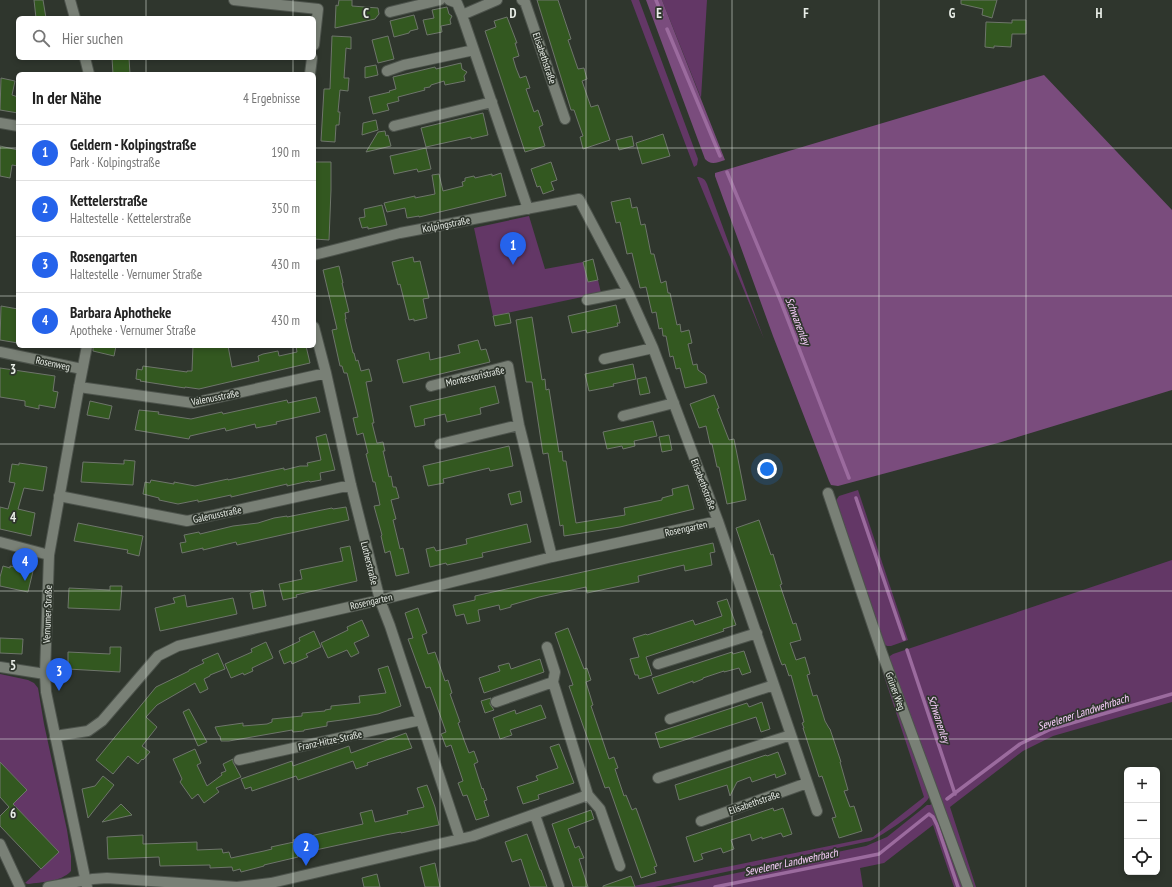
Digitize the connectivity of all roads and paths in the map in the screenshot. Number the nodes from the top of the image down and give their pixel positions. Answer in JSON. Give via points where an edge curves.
{"nodes":[{"id":1,"x":70,"y":0,"type":"edge"},
{"id":2,"x":234,"y":0,"type":"edge"},
{"id":3,"x":440,"y":0,"type":"edge"},
{"id":4,"x":448,"y":0,"type":"edge"},
{"id":5,"x":497,"y":0,"type":"edge"},
{"id":6,"x":522,"y":0,"type":"edge"},
{"id":7,"x":390,"y":12,"type":"dead end"},
{"id":8,"x":462,"y":15,"type":"junction"},
{"id":9,"x":74,"y":16,"type":"edge"},
{"id":10,"x":316,"y":26,"type":"edge"},
{"id":11,"x":474,"y":50,"type":"junction"},
{"id":12,"x":86,"y":60,"type":"edge"},
{"id":13,"x":312,"y":60,"type":"edge"},
{"id":14,"x":387,"y":71,"type":"dead end"},
{"id":15,"x":88,"y":72,"type":"edge"},
{"id":16,"x":310,"y":72,"type":"edge"},
{"id":17,"x":492,"y":102,"type":"junction"},
{"id":18,"x":565,"y":119,"type":"dead end"},
{"id":19,"x":0,"y":123,"type":"edge"},
{"id":20,"x":16,"y":126,"type":"edge"},
{"id":21,"x":394,"y":126,"type":"dead end"},
{"id":22,"x":578,"y":199,"type":"joint"},
{"id":23,"x":528,"y":209,"type":"junction"},
{"id":24,"x":316,"y":254,"type":"edge"},
{"id":25,"x":628,"y":292,"type":"junction"},
{"id":26,"x":587,"y":300,"type":"dead end"},
{"id":27,"x":316,"y":335,"type":"edge"},
{"id":28,"x":87,"y":348,"type":"edge"},
{"id":29,"x":653,"y":348,"type":"junction"},
{"id":30,"x":0,"y":352,"type":"edge"},
{"id":31,"x":604,"y":359,"type":"dead end"},
{"id":32,"x":82,"y":369,"type":"junction"},
{"id":33,"x":326,"y":373,"type":"junction"},
{"id":34,"x":431,"y":386,"type":"dead end"},
{"id":35,"x":79,"y":387,"type":"junction"},
{"id":36,"x":674,"y":404,"type":"junction"},
{"id":37,"x":623,"y":416,"type":"dead end"},
{"id":38,"x":519,"y":425,"type":"junction"},
{"id":39,"x":440,"y":444,"type":"dead end"},
{"id":40,"x":351,"y":485,"type":"junction"},
{"id":41,"x":828,"y":493,"type":"dead end"},
{"id":42,"x":59,"y":496,"type":"junction"},
{"id":43,"x":718,"y":521,"type":"junction"},
{"id":44,"x":0,"y":542,"type":"edge"},
{"id":45,"x":50,"y":555,"type":"junction"},
{"id":46,"x":552,"y":557,"type":"junction"},
{"id":47,"x":380,"y":600,"type":"junction"},
{"id":48,"x":756,"y":633,"type":"junction"},
{"id":49,"x":546,"y":647,"type":"dead end"},
{"id":50,"x":658,"y":664,"type":"dead end"},
{"id":51,"x":0,"y":667,"type":"edge"},
{"id":52,"x":45,"y":674,"type":"junction"},
{"id":53,"x":553,"y":682,"type":"junction"},
{"id":54,"x":774,"y":685,"type":"junction"},
{"id":55,"x":496,"y":702,"type":"dead end"},
{"id":56,"x":670,"y":719,"type":"dead end"},
{"id":57,"x":421,"y":720,"type":"junction"},
{"id":58,"x":791,"y":735,"type":"junction"},
{"id":59,"x":56,"y":736,"type":"junction"},
{"id":60,"x":239,"y":760,"type":"dead end"},
{"id":61,"x":658,"y":778,"type":"dead end"},
{"id":62,"x":807,"y":784,"type":"junction"},
{"id":63,"x":588,"y":796,"type":"junction"},
{"id":64,"x":817,"y":811,"type":"dead end"},
{"id":65,"x":534,"y":815,"type":"junction"},
{"id":66,"x":701,"y":821,"type":"dead end"},
{"id":67,"x":460,"y":839,"type":"junction"},
{"id":68,"x":0,"y":844,"type":"edge"},
{"id":69,"x":620,"y":866,"type":"dead end"},
{"id":70,"x":86,"y":884,"type":"edge"},
{"id":71,"x":165,"y":884,"type":"edge"},
{"id":72,"x":559,"y":886,"type":"dead end"},
{"id":73,"x":20,"y":887,"type":"edge"},
{"id":74,"x":48,"y":887,"type":"edge"},
{"id":75,"x":968,"y":887,"type":"edge"}],
"edges":[{"from":1,"to":9,"type":"street"},
{"from":2,"to":10,"type":"street","via":[[318,8]]},
{"from":3,"to":7,"type":"street"},
{"from":4,"to":8,"type":"street","via":[[457,3]]},
{"from":5,"to":8,"type":"street"},
{"from":6,"to":18,"type":"street","name":"Elisabethstraße","via":[[526,2]]},
{"from":8,"to":11,"type":"street"},
{"from":11,"to":14,"type":"street"},
{"from":11,"to":17,"type":"street"},
{"from":12,"to":15,"type":"street"},
{"from":13,"to":16,"type":"street"},
{"from":17,"to":21,"type":"street"},
{"from":17,"to":23,"type":"street"},
{"from":19,"to":20,"type":"street"},
{"from":22,"to":23,"type":"street","name":"Kolpingstraße"},
{"from":22,"to":25,"type":"street","name":"Elisabethstraße"},
{"from":23,"to":24,"type":"street","name":"Kolpingstraße","via":[[400,233]]},
{"from":25,"to":26,"type":"street"},
{"from":25,"to":29,"type":"street","name":"Elisabethstraße"},
{"from":27,"to":33,"type":"street","name":"Lutherstraße"},
{"from":28,"to":32,"type":"street","name":"Vernumer Straße"},
{"from":29,"to":31,"type":"street"},
{"from":29,"to":36,"type":"street","name":"Elisabethstraße"},
{"from":30,"to":32,"type":"street","name":"Rosenweg"},
{"from":32,"to":35,"type":"street","name":"Vernumer Straße"},
{"from":33,"to":35,"type":"street","name":"Valenusstraße","via":[[193,404]]},
{"from":33,"to":40,"type":"street","name":"Lutherstraße"},
{"from":34,"to":38,"type":"street","name":"Montessoristraße","via":[[508,366]]},
{"from":35,"to":42,"type":"street","name":"Vernumer Straße"},
{"from":36,"to":37,"type":"street"},
{"from":36,"to":43,"type":"street","name":"Elisabethstraße"},
{"from":38,"to":39,"type":"street"},
{"from":38,"to":46,"type":"street","name":"Montessoristraße"},
{"from":40,"to":42,"type":"street","name":"Galenusstraße","via":[[187,520]]},
{"from":40,"to":47,"type":"street","name":"Lutherstraße"},
{"from":41,"to":75,"type":"street","name":"Grüner Weg","via":[[882,654]]},
{"from":42,"to":45,"type":"street","name":"Vernumer Straße"},
{"from":43,"to":46,"type":"street","name":"Rosengarten"},
{"from":43,"to":48,"type":"street","name":"Elisabethstraße"},
{"from":44,"to":45,"type":"street"},
{"from":45,"to":52,"type":"street","name":"Vernumer Straße"},
{"from":46,"to":47,"type":"street","name":"Rosengarten"},
{"from":47,"to":57,"type":"street","name":"Lutherstraße"},
{"from":47,"to":59,"type":"street","name":"Rosengarten","via":[[178,646],[158,656],[102,721],[88,731]]},
{"from":48,"to":50,"type":"street"},
{"from":48,"to":54,"type":"street","name":"Elisabethstraße"},
{"from":49,"to":53,"type":"street","via":[[555,672]]},
{"from":51,"to":52,"type":"street"},
{"from":52,"to":59,"type":"street","name":"Vernumer Straße","via":[[46,692]]},
{"from":53,"to":55,"type":"street"},
{"from":53,"to":63,"type":"street"},
{"from":54,"to":56,"type":"street"},
{"from":54,"to":58,"type":"street","name":"Elisabethstraße"},
{"from":57,"to":60,"type":"street","name":"Franz-Hitze-Straße"},
{"from":57,"to":67,"type":"street","name":"Lutherstraße"},
{"from":58,"to":61,"type":"street"},
{"from":58,"to":62,"type":"street","name":"Elisabethstraße"},
{"from":59,"to":70,"type":"street","name":"Vernumer Straße"},
{"from":62,"to":64,"type":"street","name":"Elisabethstraße"},
{"from":62,"to":66,"type":"street","name":"Elisabethstraße"},
{"from":63,"to":65,"type":"street"},
{"from":63,"to":69,"type":"street","via":[[600,809]]},
{"from":65,"to":67,"type":"street"},
{"from":65,"to":72,"type":"street"},
{"from":67,"to":71,"type":"street","via":[[271,883],[237,887]]},
{"from":68,"to":73,"type":"street"},
{"from":70,"to":71,"type":"street","via":[[107,878]]},
{"from":70,"to":74,"type":"street"}]}
